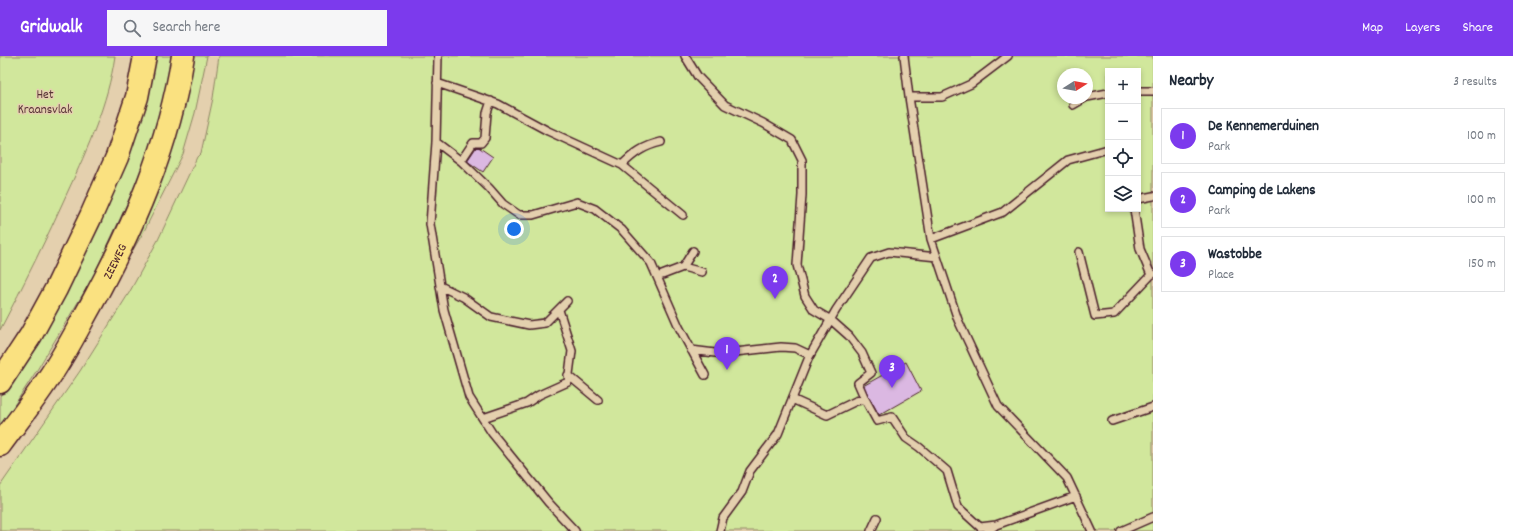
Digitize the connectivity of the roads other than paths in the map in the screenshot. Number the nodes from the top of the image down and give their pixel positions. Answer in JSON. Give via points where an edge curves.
{"nodes":[{"id":1,"x":144,"y":56,"type":"edge"},
{"id":2,"x":182,"y":56,"type":"edge"},
{"id":3,"x":438,"y":56,"type":"edge"},
{"id":4,"x":685,"y":56,"type":"edge"},
{"id":5,"x":904,"y":56,"type":"edge"},
{"id":6,"x":1008,"y":56,"type":"edge"},
{"id":7,"x":437,"y":83,"type":"junction"},
{"id":8,"x":1141,"y":91,"type":"edge"},
{"id":9,"x":1153,"y":91,"type":"edge"},
{"id":10,"x":1105,"y":94,"type":"edge"},
{"id":11,"x":1093,"y":96,"type":"edge"},
{"id":12,"x":909,"y":97,"type":"junction"},
{"id":13,"x":491,"y":101,"type":"junction"},
{"id":14,"x":436,"y":142,"type":"junction"},
{"id":15,"x":661,"y":142,"type":"dead end"},
{"id":16,"x":1105,"y":150,"type":"edge"},
{"id":17,"x":462,"y":161,"type":"junction"},
{"id":18,"x":622,"y":165,"type":"junction"},
{"id":19,"x":1153,"y":196,"type":"edge"},
{"id":20,"x":1141,"y":198,"type":"edge"},
{"id":21,"x":1134,"y":212,"type":"edge"},
{"id":22,"x":683,"y":215,"type":"dead end"},
{"id":23,"x":931,"y":239,"type":"junction"},
{"id":24,"x":693,"y":252,"type":"dead end"},
{"id":25,"x":1079,"y":252,"type":"dead end"},
{"id":26,"x":937,"y":257,"type":"junction"},
{"id":27,"x":683,"y":267,"type":"junction"},
{"id":28,"x":702,"y":272,"type":"dead end"},
{"id":29,"x":1152,"y":275,"type":"edge"},
{"id":30,"x":657,"y":277,"type":"junction"},
{"id":31,"x":440,"y":286,"type":"junction"},
{"id":32,"x":567,"y":301,"type":"dead end"},
{"id":33,"x":558,"y":310,"type":"junction"},
{"id":34,"x":831,"y":320,"type":"junction"},
{"id":35,"x":691,"y":350,"type":"junction"},
{"id":36,"x":810,"y":355,"type":"junction"},
{"id":37,"x":705,"y":375,"type":"dead end"},
{"id":38,"x":568,"y":376,"type":"junction"},
{"id":39,"x":0,"y":382,"type":"edge"},
{"id":40,"x":792,"y":399,"type":"junction"},
{"id":41,"x":865,"y":399,"type":"junction"},
{"id":42,"x":598,"y":400,"type":"dead end"},
{"id":43,"x":1153,"y":406,"type":"edge"},
{"id":44,"x":483,"y":418,"type":"junction"},
{"id":45,"x":1112,"y":420,"type":"dead end"},
{"id":46,"x":0,"y":445,"type":"edge"},
{"id":47,"x":1076,"y":496,"type":"junction"},
{"id":48,"x":1153,"y":517,"type":"edge"},
{"id":49,"x":877,"y":518,"type":"dead end"},
{"id":50,"x":996,"y":525,"type":"junction"},
{"id":51,"x":575,"y":531,"type":"edge"},
{"id":52,"x":720,"y":531,"type":"edge"},
{"id":53,"x":871,"y":531,"type":"edge"},
{"id":54,"x":988,"y":531,"type":"edge"},
{"id":55,"x":1092,"y":531,"type":"edge"},
{"id":56,"x":1121,"y":531,"type":"edge"}],
"edges":[{"from":1,"to":39,"type":"main road","via":[[137,97],[117,157],[94,210],[31,335]]},
{"from":2,"to":46,"type":"main road","name":"ZEEWEG","via":[[169,123],[133,224],[52,373]]},
{"from":3,"to":7,"type":"lane"},
{"from":4,"to":34,"type":"lane","via":[[698,77],[725,105],[792,140],[802,160],[797,265],[805,296],[814,310]]},
{"from":5,"to":12,"type":"lane"},
{"from":6,"to":12,"type":"lane","via":[[971,84],[942,97]]},
{"from":7,"to":13,"type":"lane"},
{"from":7,"to":14,"type":"lane"},
{"from":8,"to":9,"type":"lane"},
{"from":10,"to":11,"type":"lane"},
{"from":12,"to":23,"type":"lane"},
{"from":13,"to":17,"type":"lane","via":[[487,113],[485,138],[481,143],[473,144]]},
{"from":13,"to":18,"type":"lane"},
{"from":14,"to":17,"type":"lane"},
{"from":14,"to":31,"type":"lane","via":[[430,224]]},
{"from":15,"to":18,"type":"lane","via":[[649,144]]},
{"from":16,"to":23,"type":"lane","via":[[1068,160],[1003,212]]},
{"from":17,"to":30,"type":"lane","via":[[503,204],[519,215],[533,215],[577,202],[595,209],[627,236],[652,263]]},
{"from":18,"to":22,"type":"lane"},
{"from":19,"to":20,"type":"lane"},
{"from":21,"to":29,"type":"lane","via":[[1140,249]]},
{"from":23,"to":26,"type":"lane"},
{"from":24,"to":27,"type":"lane"},
{"from":25,"to":29,"type":"lane","via":[[1095,316],[1114,314]]},
{"from":26,"to":34,"type":"lane","via":[[889,252],[871,258]]},
{"from":26,"to":47,"type":"lane","via":[[958,320],[998,406],[1067,478]]},
{"from":27,"to":28,"type":"lane"},
{"from":27,"to":30,"type":"lane"},
{"from":30,"to":35,"type":"lane"},
{"from":31,"to":33,"type":"lane","via":[[463,297],[491,317],[529,325],[545,323]]},
{"from":31,"to":44,"type":"lane","via":[[444,310],[469,397]]},
{"from":32,"to":33,"type":"lane"},
{"from":33,"to":38,"type":"lane","via":[[572,350]]},
{"from":34,"to":36,"type":"lane"},
{"from":34,"to":41,"type":"lane","via":[[858,347],[871,373],[858,383]]},
{"from":35,"to":36,"type":"lane","via":[[715,353],[781,346],[795,348]]},
{"from":35,"to":37,"type":"lane"},
{"from":36,"to":40,"type":"lane"},
{"from":38,"to":42,"type":"lane"},
{"from":38,"to":44,"type":"lane","via":[[568,382],[527,403]]},
{"from":40,"to":41,"type":"lane","via":[[827,415]]},
{"from":40,"to":52,"type":"lane","via":[[778,434],[750,471],[742,492],[723,518]]},
{"from":41,"to":50,"type":"lane","via":[[877,421],[892,417],[906,438],[947,471],[958,507],[980,527]]},
{"from":43,"to":45,"type":"lane"},
{"from":44,"to":51,"type":"lane","via":[[492,433],[548,502]]},
{"from":47,"to":50,"type":"lane"},
{"from":47,"to":55,"type":"lane"},
{"from":48,"to":56,"type":"lane"},
{"from":49,"to":53,"type":"lane"},
{"from":50,"to":54,"type":"lane"}]}
